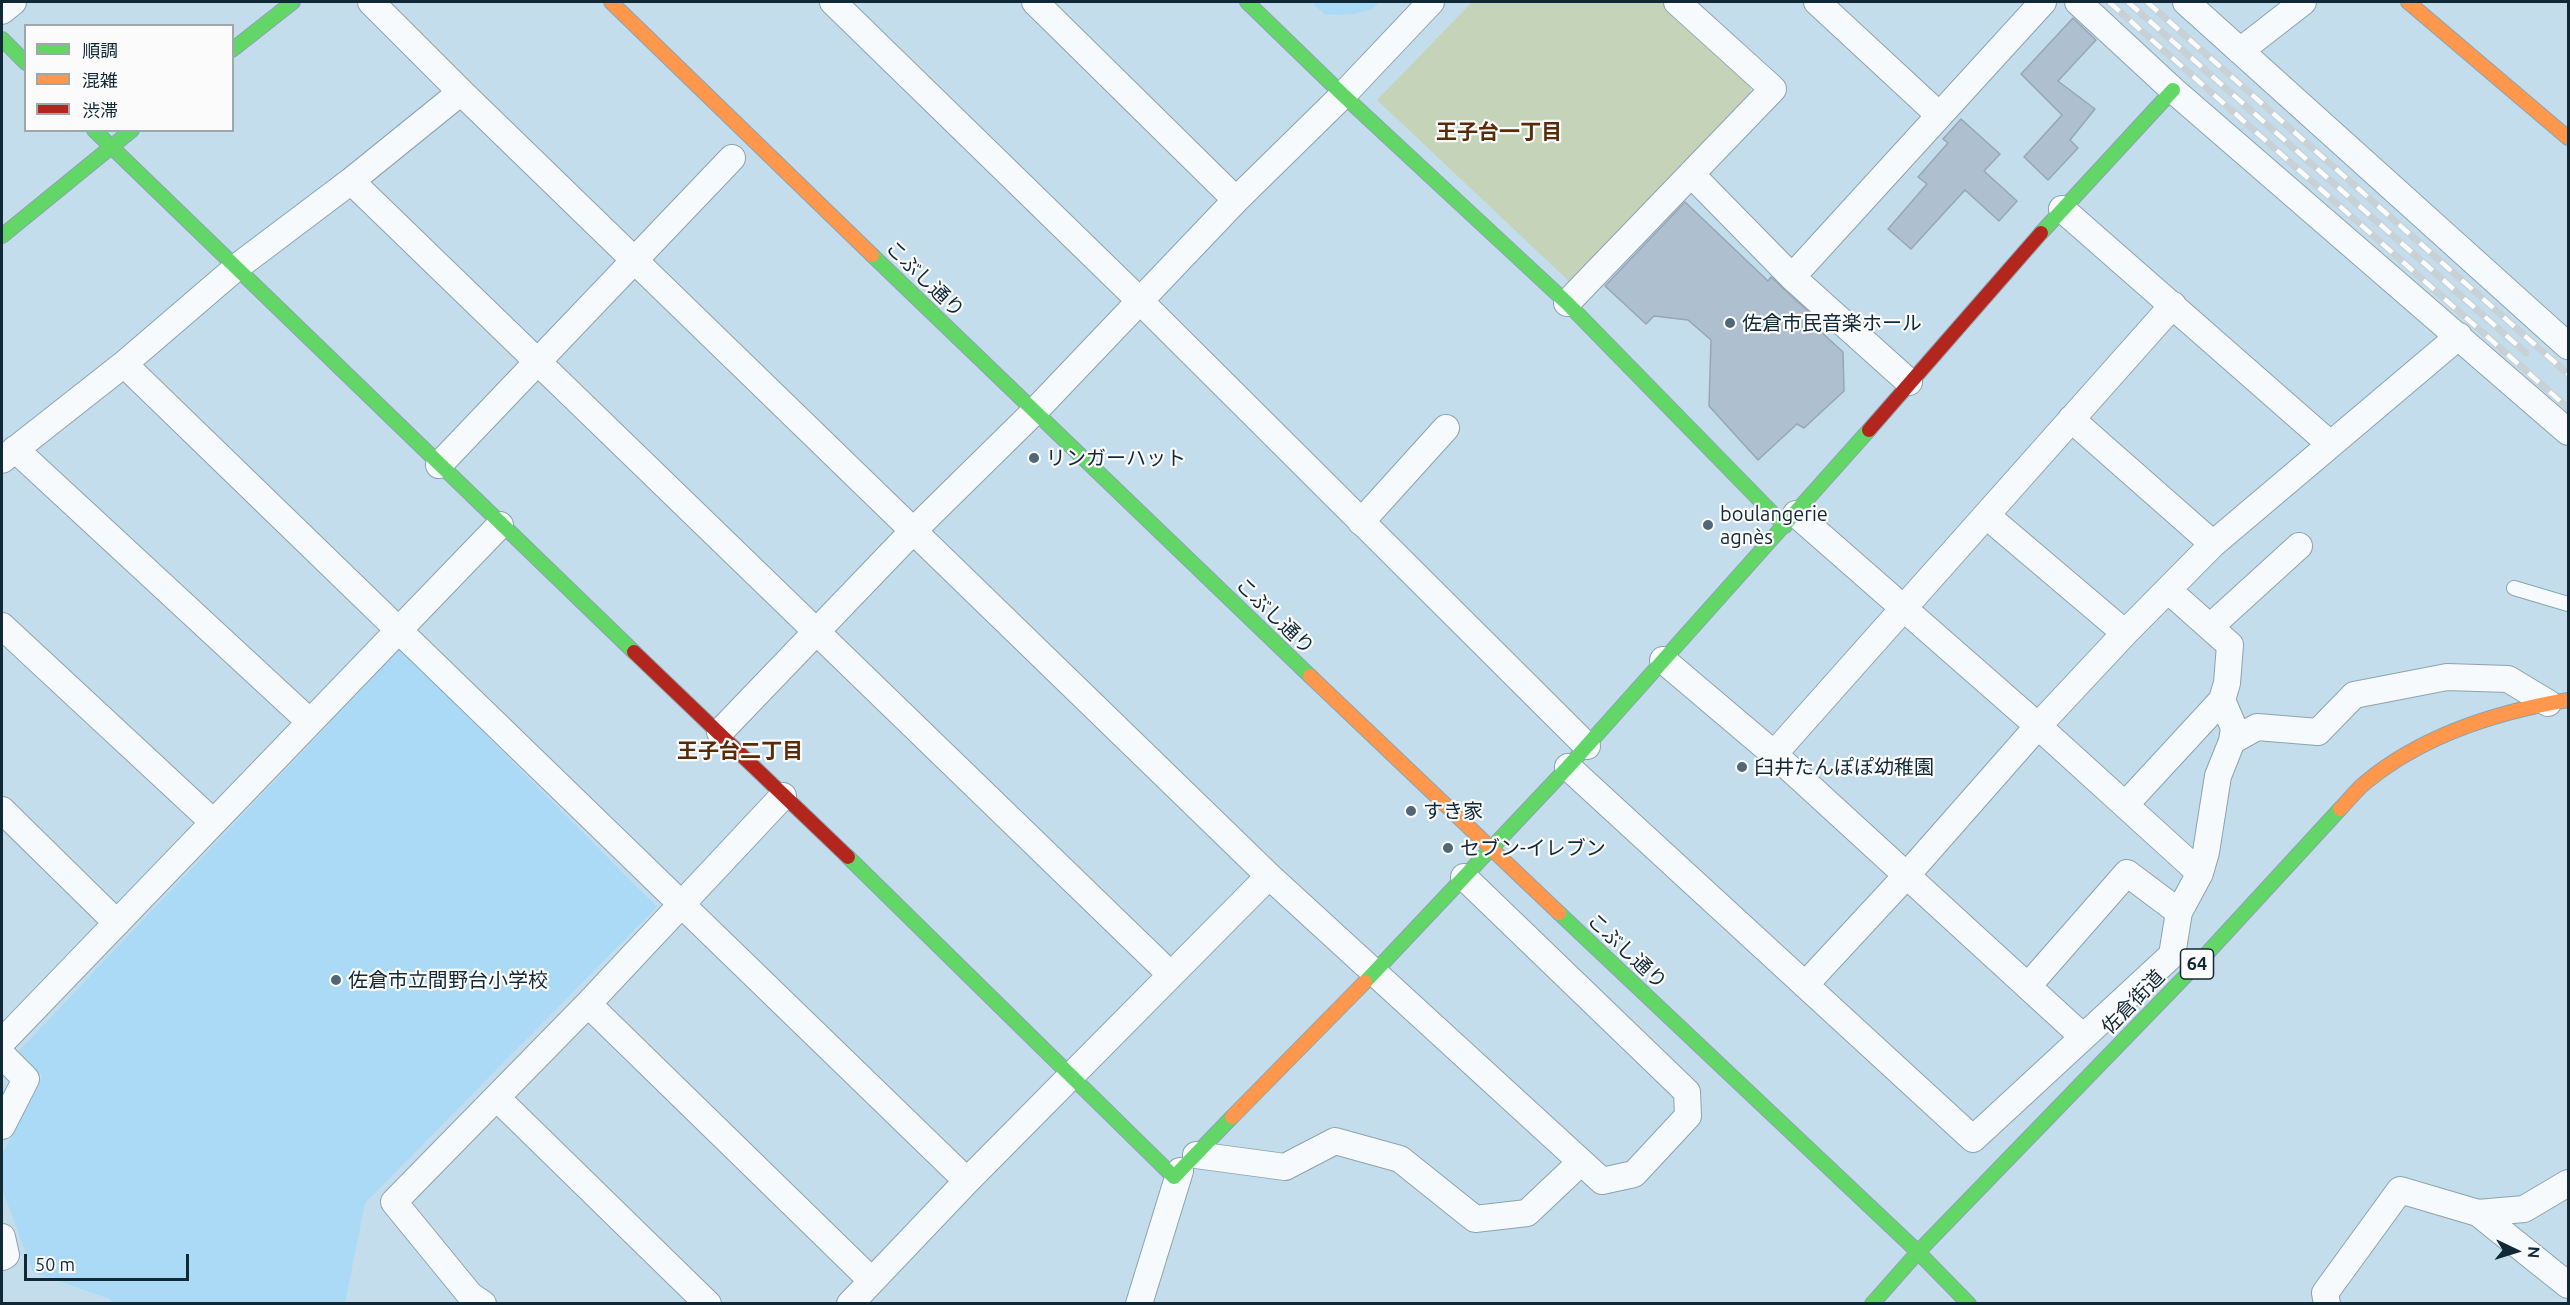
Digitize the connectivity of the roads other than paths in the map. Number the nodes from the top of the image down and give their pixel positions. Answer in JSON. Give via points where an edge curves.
{"nodes":[{"id":1,"x":13,"y":2,"type":"edge"},
{"id":2,"x":293,"y":2,"type":"edge"},
{"id":3,"x":371,"y":2,"type":"edge"},
{"id":4,"x":610,"y":2,"type":"edge"},
{"id":5,"x":833,"y":2,"type":"edge"},
{"id":6,"x":1035,"y":2,"type":"edge"},
{"id":7,"x":1247,"y":2,"type":"edge"},
{"id":8,"x":1431,"y":2,"type":"edge"},
{"id":9,"x":1677,"y":2,"type":"edge"},
{"id":10,"x":1817,"y":2,"type":"edge"},
{"id":11,"x":2043,"y":2,"type":"edge"},
{"id":12,"x":2078,"y":2,"type":"edge"},
{"id":13,"x":2186,"y":2,"type":"edge"},
{"id":14,"x":2303,"y":2,"type":"edge"},
{"id":15,"x":2408,"y":2,"type":"edge"},
{"id":16,"x":2,"y":11,"type":"edge"},
{"id":17,"x":2,"y":39,"type":"edge"},
{"id":18,"x":234,"y":48,"type":"edge"},
{"id":19,"x":2240,"y":51,"type":"junction"},
{"id":20,"x":24,"y":61,"type":"edge"},
{"id":21,"x":2173,"y":90,"type":"junction"},
{"id":22,"x":461,"y":92,"type":"junction"},
{"id":23,"x":1342,"y":95,"type":"junction"},
{"id":24,"x":1939,"y":115,"type":"junction"},
{"id":25,"x":96,"y":132,"type":"edge"},
{"id":26,"x":130,"y":132,"type":"edge"},
{"id":27,"x":2568,"y":138,"type":"edge"},
{"id":28,"x":111,"y":147,"type":"junction"},
{"id":29,"x":732,"y":158,"type":"dead end"},
{"id":30,"x":1691,"y":174,"type":"junction"},
{"id":31,"x":351,"y":181,"type":"junction"},
{"id":32,"x":1236,"y":200,"type":"junction"},
{"id":33,"x":2062,"y":208,"type":"junction"},
{"id":34,"x":2,"y":236,"type":"edge"},
{"id":35,"x":634,"y":260,"type":"junction"},
{"id":36,"x":237,"y":267,"type":"junction"},
{"id":37,"x":1792,"y":277,"type":"junction"},
{"id":38,"x":1140,"y":301,"type":"junction"},
{"id":39,"x":1567,"y":303,"type":"junction"},
{"id":40,"x":2173,"y":305,"type":"junction"},
{"id":41,"x":2459,"y":336,"type":"junction"},
{"id":42,"x":2568,"y":346,"type":"edge"},
{"id":43,"x":537,"y":360,"type":"junction"},
{"id":44,"x":124,"y":364,"type":"junction"},
{"id":45,"x":1909,"y":382,"type":"junction"},
{"id":46,"x":1034,"y":412,"type":"junction"},
{"id":47,"x":2071,"y":419,"type":"junction"},
{"id":48,"x":1446,"y":428,"type":"dead end"},
{"id":49,"x":2568,"y":432,"type":"edge"},
{"id":50,"x":2330,"y":444,"type":"junction"},
{"id":51,"x":8,"y":455,"type":"edge"},
{"id":52,"x":438,"y":465,"type":"junction"},
{"id":53,"x":1987,"y":516,"type":"junction"},
{"id":54,"x":1791,"y":520,"type":"junction"},
{"id":55,"x":1361,"y":522,"type":"junction"},
{"id":56,"x":500,"y":525,"type":"junction"},
{"id":57,"x":913,"y":531,"type":"junction"},
{"id":58,"x":2213,"y":544,"type":"junction"},
{"id":59,"x":2299,"y":546,"type":"dead end"},
{"id":60,"x":2514,"y":588,"type":"dead end"},
{"id":61,"x":2168,"y":590,"type":"junction"},
{"id":62,"x":2568,"y":604,"type":"edge"},
{"id":63,"x":1905,"y":608,"type":"junction"},
{"id":64,"x":2,"y":626,"type":"edge"},
{"id":65,"x":2210,"y":627,"type":"junction"},
{"id":66,"x":400,"y":631,"type":"junction"},
{"id":67,"x":816,"y":633,"type":"junction"},
{"id":68,"x":2125,"y":633,"type":"junction"},
{"id":69,"x":1663,"y":660,"type":"junction"},
{"id":70,"x":2222,"y":700,"type":"junction"},
{"id":71,"x":2558,"y":702,"type":"edge"},
{"id":72,"x":310,"y":722,"type":"junction"},
{"id":73,"x":2038,"y":726,"type":"junction"},
{"id":74,"x":720,"y":732,"type":"junction"},
{"id":75,"x":2232,"y":741,"type":"junction"},
{"id":76,"x":1587,"y":746,"type":"junction"},
{"id":77,"x":1774,"y":754,"type":"junction"},
{"id":78,"x":1568,"y":767,"type":"junction"},
{"id":79,"x":783,"y":796,"type":"junction"},
{"id":80,"x":2126,"y":804,"type":"junction"},
{"id":81,"x":2,"y":810,"type":"edge"},
{"id":82,"x":213,"y":822,"type":"junction"},
{"id":83,"x":1490,"y":849,"type":"junction"},
{"id":84,"x":2200,"y":873,"type":"junction"},
{"id":85,"x":1269,"y":876,"type":"junction"},
{"id":86,"x":1906,"y":876,"type":"junction"},
{"id":87,"x":1464,"y":877,"type":"junction"},
{"id":88,"x":682,"y":906,"type":"junction"},
{"id":89,"x":2179,"y":912,"type":"junction"},
{"id":90,"x":117,"y":923,"type":"junction"},
{"id":91,"x":1373,"y":973,"type":"junction"},
{"id":92,"x":1171,"y":975,"type":"junction"},
{"id":93,"x":1805,"y":985,"type":"junction"},
{"id":94,"x":2028,"y":986,"type":"junction"},
{"id":95,"x":588,"y":1004,"type":"junction"},
{"id":96,"x":2082,"y":1036,"type":"junction"},
{"id":97,"x":2,"y":1042,"type":"edge"},
{"id":98,"x":2,"y":1055,"type":"edge"},
{"id":99,"x":1072,"y":1075,"type":"junction"},
{"id":100,"x":497,"y":1098,"type":"junction"},
{"id":101,"x":2,"y":1126,"type":"edge"},
{"id":102,"x":1581,"y":1162,"type":"junction"},
{"id":103,"x":1188,"y":1163,"type":"junction"},
{"id":104,"x":967,"y":1181,"type":"junction"},
{"id":105,"x":2568,"y":1183,"type":"edge"},
{"id":106,"x":2478,"y":1214,"type":"junction"},
{"id":107,"x":2,"y":1237,"type":"edge"},
{"id":108,"x":1918,"y":1252,"type":"junction"},
{"id":109,"x":2,"y":1257,"type":"edge"},
{"id":110,"x":872,"y":1281,"type":"junction"},
{"id":111,"x":2568,"y":1285,"type":"edge"},
{"id":112,"x":483,"y":1304,"type":"edge"},
{"id":113,"x":708,"y":1304,"type":"edge"},
{"id":114,"x":850,"y":1304,"type":"edge"},
{"id":115,"x":1139,"y":1304,"type":"edge"},
{"id":116,"x":1872,"y":1304,"type":"edge"},
{"id":117,"x":1969,"y":1304,"type":"edge"},
{"id":118,"x":2327,"y":1304,"type":"edge"}],
"edges":[{"from":1,"to":16,"type":"street"},
{"from":2,"to":18,"type":"street"},
{"from":3,"to":22,"type":"street"},
{"from":4,"to":46,"type":"street","name":"こぶし通り"},
{"from":5,"to":38,"type":"street"},
{"from":6,"to":32,"type":"street"},
{"from":7,"to":23,"type":"street"},
{"from":8,"to":23,"type":"street"},
{"from":9,"to":30,"type":"street","via":[[1773,89]]},
{"from":10,"to":24,"type":"street"},
{"from":11,"to":24,"type":"street"},
{"from":12,"to":21,"type":"street"},
{"from":13,"to":19,"type":"street"},
{"from":14,"to":19,"type":"street"},
{"from":15,"to":27,"type":"street"},
{"from":17,"to":20,"type":"street"},
{"from":19,"to":42,"type":"street"},
{"from":21,"to":33,"type":"street"},
{"from":21,"to":41,"type":"street"},
{"from":22,"to":31,"type":"street"},
{"from":22,"to":35,"type":"street"},
{"from":23,"to":32,"type":"street"},
{"from":23,"to":39,"type":"street"},
{"from":24,"to":37,"type":"street"},
{"from":25,"to":28,"type":"street"},
{"from":26,"to":28,"type":"street"},
{"from":28,"to":34,"type":"street"},
{"from":28,"to":36,"type":"street"},
{"from":29,"to":35,"type":"street"},
{"from":30,"to":37,"type":"street"},
{"from":30,"to":39,"type":"street"},
{"from":31,"to":36,"type":"street"},
{"from":31,"to":43,"type":"street"},
{"from":32,"to":38,"type":"street"},
{"from":33,"to":40,"type":"street"},
{"from":33,"to":45,"type":"street"},
{"from":35,"to":43,"type":"street"},
{"from":35,"to":57,"type":"street"},
{"from":36,"to":44,"type":"street"},
{"from":36,"to":52,"type":"street"},
{"from":37,"to":45,"type":"street"},
{"from":38,"to":46,"type":"street"},
{"from":38,"to":55,"type":"street"},
{"from":39,"to":54,"type":"street"},
{"from":40,"to":47,"type":"street"},
{"from":40,"to":50,"type":"street"},
{"from":41,"to":49,"type":"street"},
{"from":41,"to":50,"type":"street"},
{"from":43,"to":52,"type":"street"},
{"from":43,"to":67,"type":"street"},
{"from":44,"to":51,"type":"street"},
{"from":44,"to":66,"type":"street"},
{"from":45,"to":54,"type":"street"},
{"from":46,"to":57,"type":"street"},
{"from":46,"to":83,"type":"street","name":"こぶし通り"},
{"from":47,"to":53,"type":"street"},
{"from":47,"to":58,"type":"street"},
{"from":48,"to":55,"type":"street"},
{"from":50,"to":58,"type":"street"},
{"from":51,"to":72,"type":"street"},
{"from":52,"to":56,"type":"street"},
{"from":53,"to":63,"type":"street"},
{"from":53,"to":68,"type":"street"},
{"from":54,"to":63,"type":"street"},
{"from":54,"to":69,"type":"street"},
{"from":55,"to":76,"type":"street"},
{"from":56,"to":66,"type":"street"},
{"from":56,"to":74,"type":"street"},
{"from":57,"to":67,"type":"street"},
{"from":57,"to":85,"type":"street"},
{"from":58,"to":61,"type":"street"},
{"from":59,"to":65,"type":"street"},
{"from":60,"to":62,"type":"lane"},
{"from":61,"to":65,"type":"street"},
{"from":61,"to":68,"type":"street"},
{"from":63,"to":73,"type":"street"},
{"from":63,"to":77,"type":"street"},
{"from":64,"to":82,"type":"street"},
{"from":65,"to":70,"type":"street","via":[[2230,645]]},
{"from":66,"to":72,"type":"street"},
{"from":66,"to":88,"type":"street"},
{"from":67,"to":74,"type":"street"},
{"from":67,"to":92,"type":"street"},
{"from":68,"to":73,"type":"street"},
{"from":69,"to":76,"type":"street"},
{"from":69,"to":77,"type":"street"},
{"from":70,"to":75,"type":"street","via":[[2234,728]]},
{"from":70,"to":80,"type":"street"},
{"from":71,"to":75,"type":"street","via":[[2508,679],[2446,677],[2354,695],[2318,732],[2257,727]]},
{"from":71,"to":108,"type":"street","name":"佐倉街道","number":"64","via":[[2480,720],[2426,744],[2364,783],[2201,960]]},
{"from":72,"to":82,"type":"street"},
{"from":73,"to":80,"type":"street"},
{"from":73,"to":86,"type":"street"},
{"from":74,"to":79,"type":"street"},
{"from":75,"to":84,"type":"street","via":[[2218,776]]},
{"from":76,"to":78,"type":"street"},
{"from":77,"to":86,"type":"street"},
{"from":78,"to":83,"type":"street"},
{"from":78,"to":93,"type":"street"},
{"from":79,"to":88,"type":"street"},
{"from":79,"to":99,"type":"street"},
{"from":80,"to":84,"type":"street"},
{"from":81,"to":90,"type":"street"},
{"from":82,"to":90,"type":"street"},
{"from":83,"to":87,"type":"street"},
{"from":83,"to":108,"type":"street","name":"こぶし通り"},
{"from":84,"to":89,"type":"street"},
{"from":85,"to":91,"type":"street"},
{"from":85,"to":92,"type":"street"},
{"from":86,"to":93,"type":"street"},
{"from":86,"to":94,"type":"street"},
{"from":87,"to":91,"type":"street"},
{"from":87,"to":102,"type":"street","via":[[1687,1092],[1688,1116],[1634,1174],[1602,1181]]},
{"from":88,"to":95,"type":"street"},
{"from":88,"to":104,"type":"street"},
{"from":89,"to":94,"type":"street","via":[[2127,873]]},
{"from":89,"to":96,"type":"street","via":[[2172,955]]},
{"from":90,"to":97,"type":"street"},
{"from":91,"to":102,"type":"street"},
{"from":91,"to":103,"type":"street"},
{"from":92,"to":99,"type":"street"},
{"from":93,"to":96,"type":"street","via":[[1973,1139]]},
{"from":94,"to":96,"type":"street"},
{"from":95,"to":100,"type":"street"},
{"from":95,"to":110,"type":"street"},
{"from":98,"to":101,"type":"street","via":[[26,1079]]},
{"from":99,"to":103,"type":"street","via":[[1174,1177]]},
{"from":99,"to":104,"type":"street"},
{"from":100,"to":112,"type":"street","via":[[394,1202],[470,1295]]},
{"from":100,"to":113,"type":"street"},
{"from":102,"to":103,"type":"street","via":[[1527,1213],[1475,1219],[1400,1159],[1335,1141],[1285,1167]]},
{"from":103,"to":115,"type":"street"},
{"from":104,"to":110,"type":"street"},
{"from":105,"to":106,"type":"street","via":[[2524,1209]]},
{"from":106,"to":111,"type":"street"},
{"from":106,"to":118,"type":"street","via":[[2400,1190],[2325,1293]]},
{"from":107,"to":109,"type":"street","via":[[6,1255]]},
{"from":108,"to":116,"type":"street","name":"佐倉街道","number":"64"},
{"from":108,"to":117,"type":"street","name":"こぶし通り"},
{"from":110,"to":114,"type":"street"}]}
